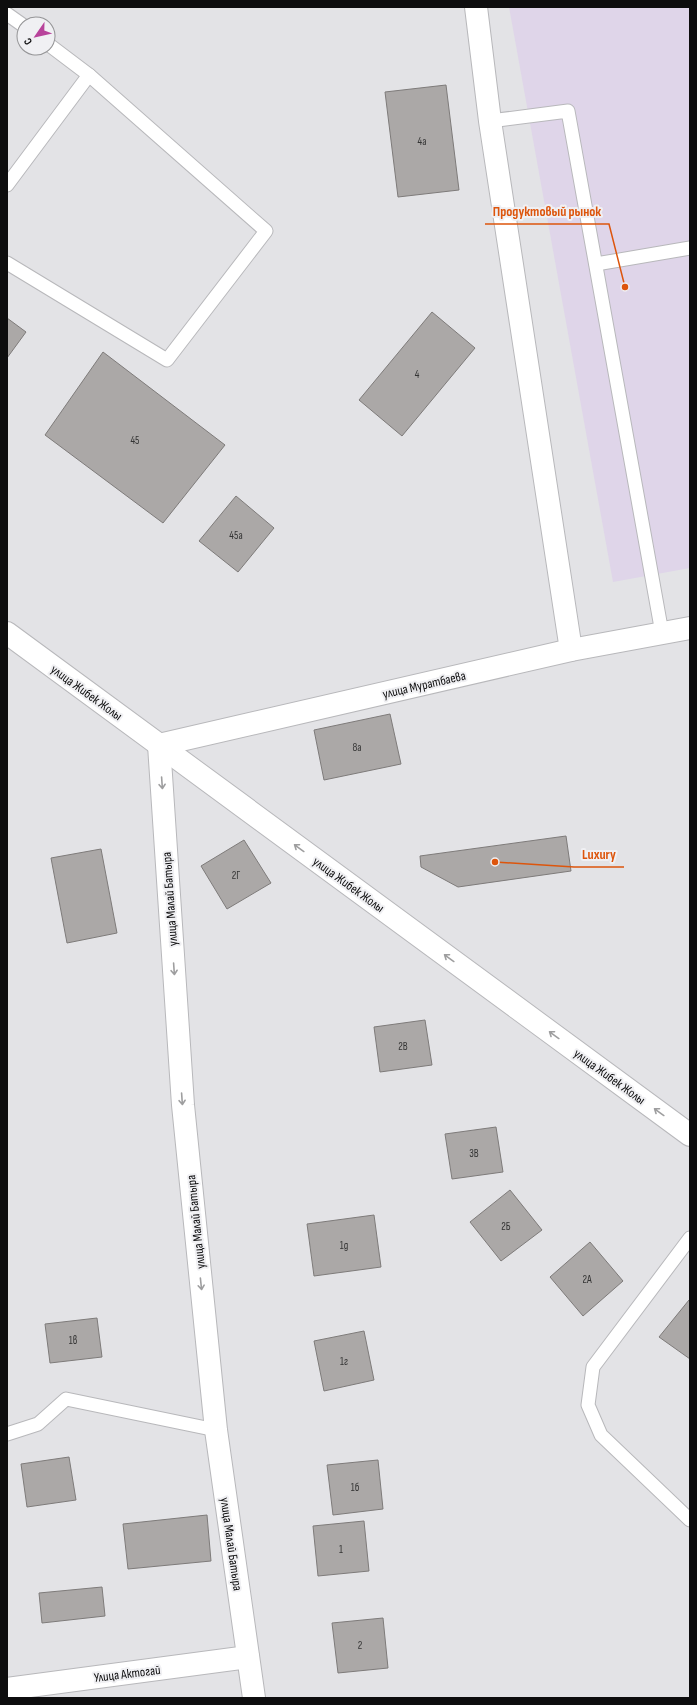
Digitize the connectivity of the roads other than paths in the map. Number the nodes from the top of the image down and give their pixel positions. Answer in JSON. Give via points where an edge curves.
{"nodes":[{"id":1,"x":476,"y":7,"type":"edge"},
{"id":2,"x":56,"y":50,"type":"edge"},
{"id":3,"x":89,"y":75,"type":"junction"},
{"id":4,"x":490,"y":121,"type":"junction"},
{"id":5,"x":7,"y":185,"type":"edge"},
{"id":6,"x":690,"y":248,"type":"edge"},
{"id":7,"x":7,"y":263,"type":"edge"},
{"id":8,"x":596,"y":264,"type":"junction"},
{"id":9,"x":690,"y":628,"type":"edge"},
{"id":10,"x":7,"y":633,"type":"edge"},
{"id":11,"x":662,"y":633,"type":"junction"},
{"id":12,"x":571,"y":650,"type":"junction"},
{"id":13,"x":159,"y":744,"type":"junction"},
{"id":14,"x":690,"y":1135,"type":"edge"},
{"id":15,"x":690,"y":1238,"type":"edge"},
{"id":16,"x":216,"y":1430,"type":"junction"},
{"id":17,"x":7,"y":1434,"type":"edge"},
{"id":18,"x":690,"y":1520,"type":"edge"},
{"id":19,"x":248,"y":1657,"type":"junction"},
{"id":20,"x":7,"y":1689,"type":"edge"},
{"id":21,"x":254,"y":1698,"type":"edge"}],
"edges":[{"from":1,"to":4,"type":"street"},
{"from":2,"to":3,"type":"lane"},
{"from":3,"to":5,"type":"lane"},
{"from":3,"to":7,"type":"lane","via":[[266,231],[167,360]]},
{"from":4,"to":8,"type":"lane","via":[[568,111]]},
{"from":4,"to":12,"type":"street"},
{"from":6,"to":8,"type":"lane"},
{"from":8,"to":11,"type":"lane"},
{"from":9,"to":11,"type":"street","name":"улица Муратбаева"},
{"from":10,"to":13,"type":"street","name":"улица Жибек Жолы"},
{"from":11,"to":12,"type":"street","name":"улица Муратбаева"},
{"from":12,"to":13,"type":"street","name":"улица Муратбаева"},
{"from":14,"to":13,"type":"street","name":"улица Жибек Жолы","one_way":true},
{"from":13,"to":16,"type":"street","name":"улица Малай Батыра","one_way":true,"via":[[183,1105]]},
{"from":15,"to":18,"type":"lane","via":[[593,1367],[588,1405],[601,1435]]},
{"from":16,"to":17,"type":"lane","via":[[66,1399],[38,1424]]},
{"from":16,"to":19,"type":"street","name":"улица Малай Батыра"},
{"from":19,"to":20,"type":"street","name":"Улица Актогай"},
{"from":19,"to":21,"type":"street","name":"улица Малай Батыра"}]}
